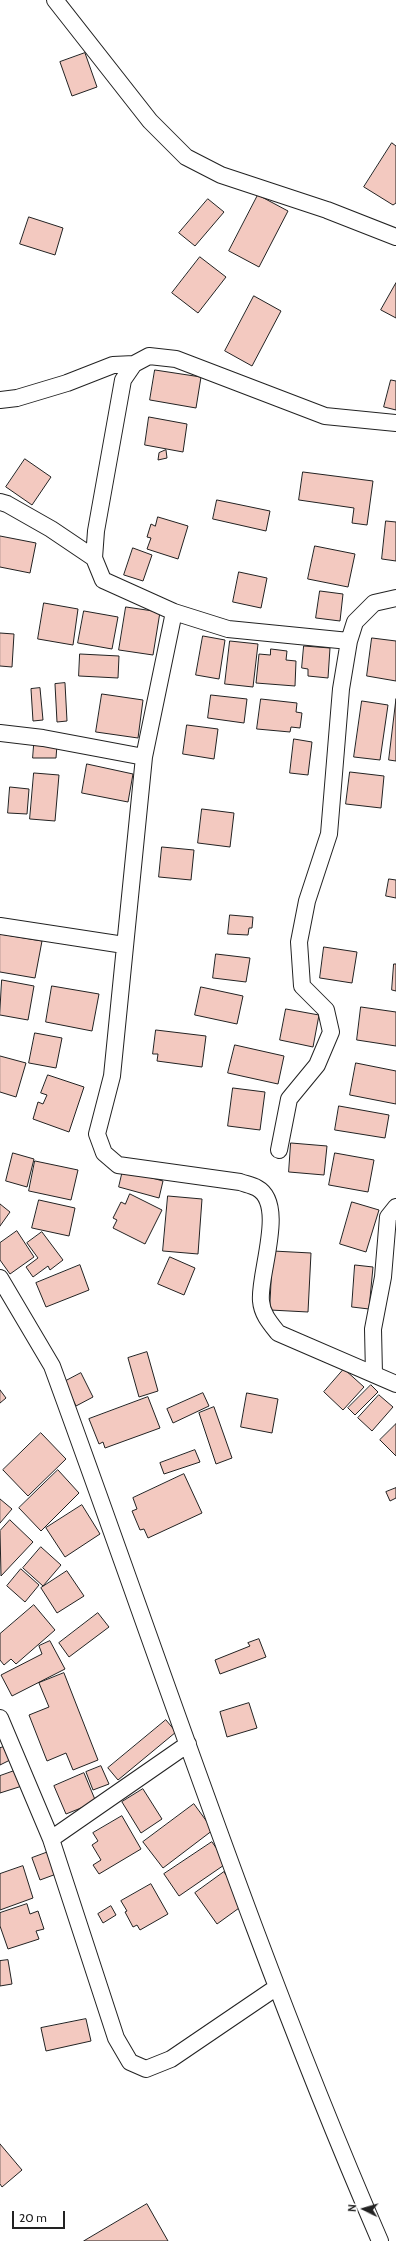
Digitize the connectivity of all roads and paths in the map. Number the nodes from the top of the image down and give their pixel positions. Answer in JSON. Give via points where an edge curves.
{"nodes":[{"id":1,"x":55,"y":0,"type":"edge"},
{"id":2,"x":396,"y":236,"type":"edge"},
{"id":3,"x":134,"y":364,"type":"junction"},
{"id":4,"x":0,"y":400,"type":"edge"},
{"id":5,"x":396,"y":423,"type":"edge"},
{"id":6,"x":0,"y":502,"type":"edge"},
{"id":7,"x":94,"y":558,"type":"junction"},
{"id":8,"x":396,"y":598,"type":"edge"},
{"id":9,"x":174,"y":612,"type":"junction"},
{"id":10,"x":349,"y":641,"type":"junction"},
{"id":11,"x":0,"y":733,"type":"edge"},
{"id":12,"x":144,"y":757,"type":"junction"},
{"id":13,"x":0,"y":926,"type":"edge"},
{"id":14,"x":124,"y":945,"type":"junction"},
{"id":15,"x":279,"y":1150,"type":"dead end"},
{"id":16,"x":396,"y":1207,"type":"edge"},
{"id":17,"x":0,"y":1278,"type":"edge"},
{"id":18,"x":374,"y":1374,"type":"junction"},
{"id":19,"x":396,"y":1384,"type":"edge"},
{"id":20,"x":0,"y":1718,"type":"edge"},
{"id":21,"x":188,"y":1744,"type":"junction"},
{"id":22,"x":51,"y":1839,"type":"junction"},
{"id":23,"x":277,"y":1987,"type":"junction"},
{"id":24,"x":380,"y":2241,"type":"edge"}],
"edges":[{"from":1,"to":2,"type":"street","via":[[150,121],[186,157],[221,175]]},
{"from":3,"to":4,"type":"street","via":[[113,365],[67,383],[17,398]]},
{"from":3,"to":5,"type":"street","via":[[149,356],[176,359],[325,416]]},
{"from":3,"to":7,"type":"street","via":[[123,380],[96,531]]},
{"from":6,"to":7,"type":"street","via":[[50,529]]},
{"from":7,"to":9,"type":"street","via":[[103,580]]},
{"from":8,"to":10,"type":"street","via":[[374,603],[355,622]]},
{"from":9,"to":10,"type":"street","via":[[228,629]]},
{"from":9,"to":12,"type":"street"},
{"from":10,"to":15,"type":"street","via":[[341,689],[329,834],[307,901],[299,942],[302,986],[326,1010],[330,1032],[317,1065],[289,1099]]},
{"from":11,"to":12,"type":"street","via":[[43,738]]},
{"from":12,"to":14,"type":"street"},
{"from":13,"to":14,"type":"street"},
{"from":14,"to":18,"type":"street","via":[[112,1076],[97,1134],[104,1153],[118,1165],[240,1182],[259,1189],[269,1203],[271,1221],[261,1300],[266,1318],[278,1333]]},
{"from":16,"to":18,"type":"street","via":[[388,1216],[383,1277],[373,1329]]},
{"from":17,"to":21,"type":"street","via":[[52,1366]]},
{"from":18,"to":19,"type":"street"},
{"from":20,"to":22,"type":"street"},
{"from":21,"to":22,"type":"street"},
{"from":21,"to":23,"type":"street"},
{"from":22,"to":23,"type":"street","via":[[116,2038],[130,2062],[146,2069],[171,2059]]},
{"from":23,"to":24,"type":"street","via":[[350,2173]]}]}
